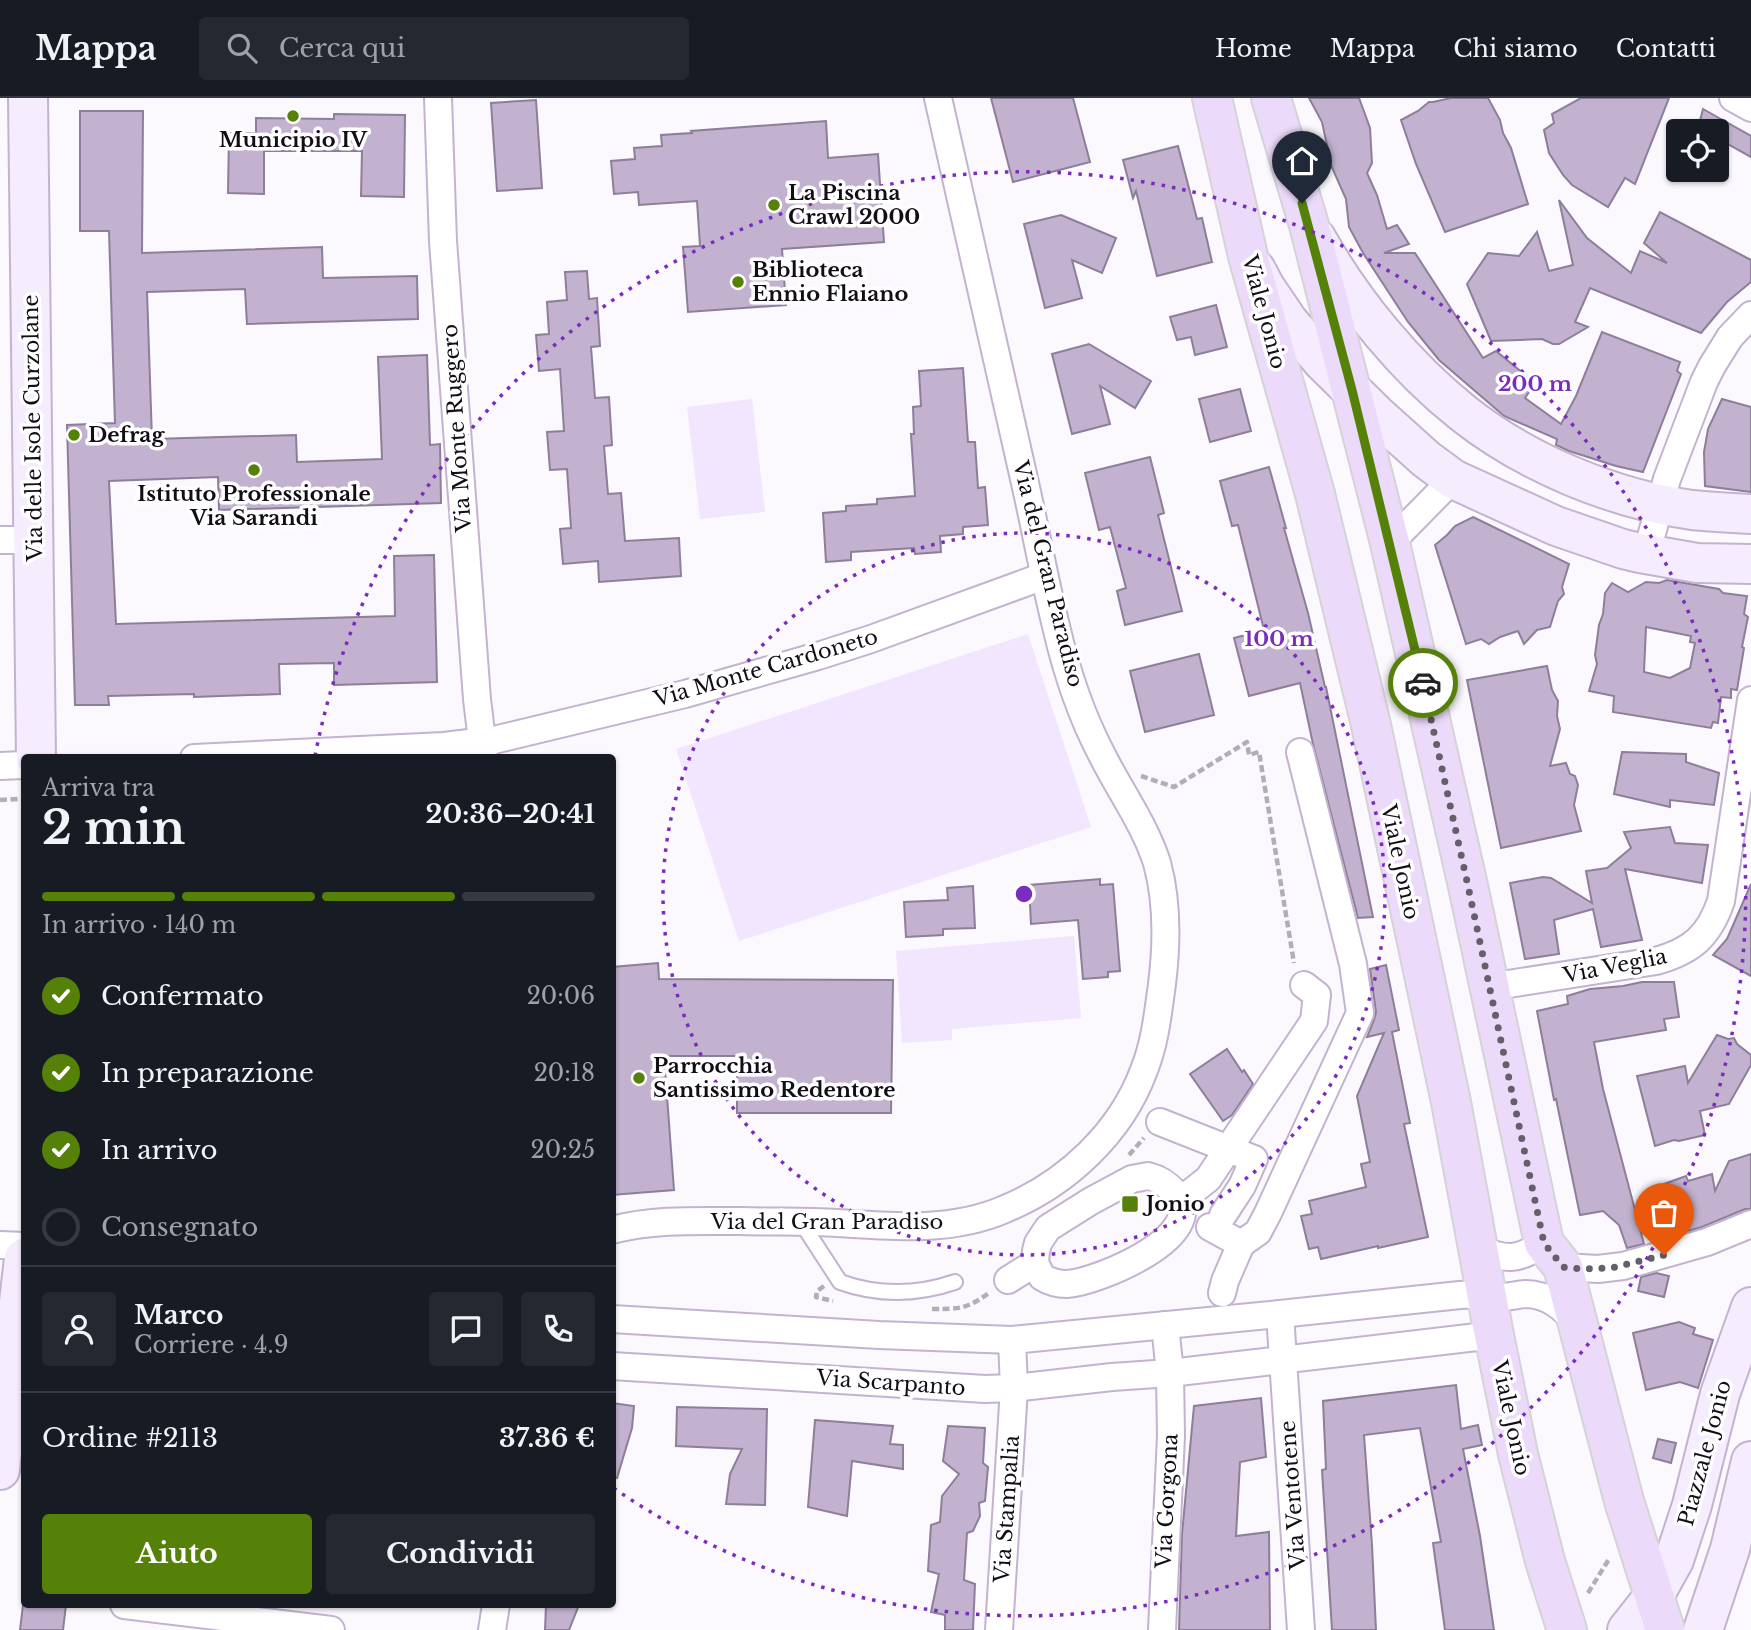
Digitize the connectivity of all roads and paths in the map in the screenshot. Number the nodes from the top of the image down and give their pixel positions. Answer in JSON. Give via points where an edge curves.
{"nodes":[{"id":1,"x":28,"y":98,"type":"edge"},
{"id":2,"x":438,"y":98,"type":"edge"},
{"id":3,"x":938,"y":98,"type":"edge"},
{"id":4,"x":1212,"y":98,"type":"edge"},
{"id":5,"x":1271,"y":98,"type":"edge"},
{"id":6,"x":1733,"y":98,"type":"edge"},
{"id":7,"x":1751,"y":108,"type":"edge"},
{"id":8,"x":1309,"y":225,"type":"junction"},
{"id":9,"x":1248,"y":256,"type":"junction"},
{"id":10,"x":1751,"y":315,"type":"edge"},
{"id":11,"x":1352,"y":390,"type":"junction"},
{"id":12,"x":1453,"y":479,"type":"junction"},
{"id":13,"x":1660,"y":504,"type":"junction"},
{"id":14,"x":1751,"y":513,"type":"edge"},
{"id":15,"x":17,"y":540,"type":"edge"},
{"id":16,"x":1390,"y":543,"type":"junction"},
{"id":17,"x":1646,"y":555,"type":"junction"},
{"id":18,"x":1751,"y":564,"type":"edge"},
{"id":19,"x":1044,"y":576,"type":"junction"},
{"id":20,"x":1751,"y":700,"type":"edge"},
{"id":21,"x":483,"y":750,"type":"edge"},
{"id":22,"x":1300,"y":752,"type":"dead end"},
{"id":23,"x":36,"y":754,"type":"edge"},
{"id":24,"x":277,"y":754,"type":"edge"},
{"id":25,"x":21,"y":765,"type":"edge"},
{"id":26,"x":0,"y":766,"type":"edge"},
{"id":27,"x":1116,"y":781,"type":"junction"},
{"id":28,"x":18,"y":799,"type":"dead end"},
{"id":29,"x":0,"y":800,"type":"edge"},
{"id":30,"x":1304,"y":985,"type":"joint"},
{"id":31,"x":1489,"y":987,"type":"junction"},
{"id":32,"x":1160,"y":1122,"type":"joint"},
{"id":33,"x":1229,"y":1148,"type":"junction"},
{"id":34,"x":1125,"y":1160,"type":"dead end"},
{"id":35,"x":1181,"y":1200,"type":"junction"},
{"id":36,"x":802,"y":1222,"type":"junction"},
{"id":37,"x":1751,"y":1224,"type":"edge"},
{"id":38,"x":616,"y":1229,"type":"edge"},
{"id":39,"x":1241,"y":1244,"type":"junction"},
{"id":40,"x":0,"y":1245,"type":"edge"},
{"id":41,"x":21,"y":1246,"type":"edge"},
{"id":42,"x":1479,"y":1249,"type":"junction"},
{"id":43,"x":1554,"y":1255,"type":"junction"},
{"id":44,"x":1035,"y":1263,"type":"junction"},
{"id":45,"x":1008,"y":1280,"type":"dead end"},
{"id":46,"x":956,"y":1282,"type":"dead end"},
{"id":47,"x":18,"y":1283,"type":"edge"},
{"id":48,"x":1222,"y":1293,"type":"dead end"},
{"id":49,"x":1487,"y":1297,"type":"junction"},
{"id":50,"x":1751,"y":1307,"type":"edge"},
{"id":51,"x":1280,"y":1314,"type":"junction"},
{"id":52,"x":616,"y":1319,"type":"edge"},
{"id":53,"x":1165,"y":1325,"type":"junction"},
{"id":54,"x":1578,"y":1326,"type":"junction"},
{"id":55,"x":1494,"y":1335,"type":"junction"},
{"id":56,"x":1012,"y":1340,"type":"junction"},
{"id":57,"x":1284,"y":1360,"type":"junction"},
{"id":58,"x":616,"y":1366,"type":"edge"},
{"id":59,"x":1170,"y":1373,"type":"junction"},
{"id":60,"x":1014,"y":1388,"type":"junction"},
{"id":61,"x":1751,"y":1461,"type":"edge"},
{"id":62,"x":0,"y":1470,"type":"edge"},
{"id":63,"x":1730,"y":1549,"type":"junction"},
{"id":64,"x":1610,"y":1558,"type":"dead end"},
{"id":65,"x":145,"y":1608,"type":"edge"},
{"id":66,"x":496,"y":1608,"type":"edge"},
{"id":67,"x":1660,"y":1613,"type":"edge"},
{"id":68,"x":1575,"y":1615,"type":"edge"},
{"id":69,"x":277,"y":1627,"type":"edge"},
{"id":70,"x":331,"y":1630,"type":"edge"},
{"id":71,"x":492,"y":1630,"type":"edge"},
{"id":72,"x":999,"y":1630,"type":"edge"},
{"id":73,"x":1162,"y":1630,"type":"edge"},
{"id":74,"x":1301,"y":1630,"type":"edge"},
{"id":75,"x":1627,"y":1630,"type":"edge"},
{"id":76,"x":1703,"y":1630,"type":"edge"},
{"id":77,"x":1729,"y":1630,"type":"edge"}],
"edges":[{"from":1,"to":15,"type":"street","name":"Via delle Isole Curzolane"},
{"from":2,"to":21,"type":"street","name":"Via Monte Ruggero","via":[[443,241]]},
{"from":3,"to":19,"type":"street","name":"Via del Gran Paradiso"},
{"from":4,"to":9,"type":"main road","name":"Viale Jonio"},
{"from":5,"to":8,"type":"main road"},
{"from":6,"to":7,"type":"street"},
{"from":8,"to":11,"type":"main road"},
{"from":8,"to":13,"type":"street","via":[[1368,316],[1465,414],[1505,442],[1559,470]]},
{"from":9,"to":11,"type":"street","via":[[1298,334]]},
{"from":9,"to":42,"type":"main road","name":"Viale Jonio","via":[[1315,494],[1365,698]]},
{"from":10,"to":13,"type":"street","via":[[1712,366]]},
{"from":11,"to":12,"type":"street"},
{"from":11,"to":16,"type":"main road"},
{"from":12,"to":16,"type":"street"},
{"from":12,"to":17,"type":"street","via":[[1556,526]]},
{"from":13,"to":14,"type":"street"},
{"from":13,"to":17,"type":"street"},
{"from":15,"to":23,"type":"street","name":"Via delle Isole Curzolane"},
{"from":16,"to":31,"type":"main road"},
{"from":17,"to":18,"type":"street","via":[[1697,563]]},
{"from":19,"to":21,"type":"street","name":"Via Monte Cardoneto","via":[[872,639]]},
{"from":19,"to":27,"type":"street","name":"Via del Gran Paradiso","via":[[1079,703]]},
{"from":20,"to":31,"type":"street","name":"Via Veglia","via":[[1721,901],[1697,942],[1656,961]]},
{"from":21,"to":24,"type":"street","name":"Via Monte Cardoneto","via":[[444,746]]},
{"from":22,"to":39,"type":"street","via":[[1353,964],[1360,1013],[1268,1213],[1258,1232]]},
{"from":25,"to":26,"type":"street"},
{"from":27,"to":30,"type":"path","via":[[1137,775],[1174,787],[1247,742],[1249,755],[1259,752],[1296,974]]},
{"from":27,"to":36,"type":"street","name":"Via del Gran Paradiso","via":[[1157,863],[1166,936],[1151,1050],[1140,1083],[1120,1116],[1073,1169],[1028,1199],[984,1217],[935,1226]]},
{"from":28,"to":29,"type":"path"},
{"from":30,"to":33,"type":"street","via":[[1317,995],[1314,1021]]},
{"from":31,"to":43,"type":"main road"},
{"from":32,"to":33,"type":"street"},
{"from":32,"to":34,"type":"path"},
{"from":33,"to":35,"type":"street","via":[[1208,1179]]},
{"from":33,"to":39,"type":"street","via":[[1254,1159],[1217,1221]]},
{"from":35,"to":44,"type":"street","via":[[1156,1178],[1132,1179],[1048,1228],[1035,1251]]},
{"from":35,"to":44,"type":"street","via":[[1181,1219],[1167,1238],[1110,1272],[1056,1283],[1042,1277]]},
{"from":36,"to":38,"type":"street","name":"Via del Gran Paradiso","via":[[661,1222]]},
{"from":36,"to":46,"type":"lane","via":[[841,1282],[875,1292],[904,1292]]},
{"from":37,"to":43,"type":"street","via":[[1623,1266],[1598,1269]]},
{"from":39,"to":48,"type":"street"},
{"from":40,"to":41,"type":"street"},
{"from":42,"to":43,"type":"street","via":[[1511,1258]]},
{"from":42,"to":49,"type":"main road","name":"Viale Jonio"},
{"from":43,"to":54,"type":"main road"},
{"from":44,"to":45,"type":"street"},
{"from":47,"to":62,"type":"street"},
{"from":49,"to":51,"type":"street","via":[[1460,1294]]},
{"from":49,"to":54,"type":"street","via":[[1542,1297],[1562,1308]]},
{"from":49,"to":55,"type":"main road","name":"Viale Jonio"},
{"from":50,"to":67,"type":"street","name":"Piazzale Jonio","via":[[1720,1394]]},
{"from":51,"to":53,"type":"street"},
{"from":51,"to":57,"type":"street","name":"Via Ventotene"},
{"from":52,"to":56,"type":"street"},
{"from":53,"to":56,"type":"street"},
{"from":53,"to":59,"type":"street"},
{"from":54,"to":67,"type":"main road","via":[[1621,1492]]},
{"from":55,"to":57,"type":"street","name":"Via Scarpanto"},
{"from":55,"to":68,"type":"main road","name":"Viale Jonio","via":[[1534,1522]]},
{"from":56,"to":60,"type":"street","name":"Via Stampalia"},
{"from":57,"to":59,"type":"street","name":"Via Scarpanto"},
{"from":57,"to":74,"type":"street","name":"Via Ventotene"},
{"from":58,"to":60,"type":"street","name":"Via Scarpanto"},
{"from":59,"to":60,"type":"street","name":"Via Scarpanto"},
{"from":59,"to":73,"type":"street","name":"Via Gorgona"},
{"from":60,"to":72,"type":"street","name":"Via Stampalia"},
{"from":61,"to":63,"type":"street"},
{"from":63,"to":76,"type":"street"},
{"from":63,"to":77,"type":"street"},
{"from":64,"to":68,"type":"path"},
{"from":65,"to":69,"type":"street"},
{"from":66,"to":71,"type":"street"},
{"from":67,"to":75,"type":"street","name":"Piazzale Jonio"},
{"from":69,"to":70,"type":"street"}]}
